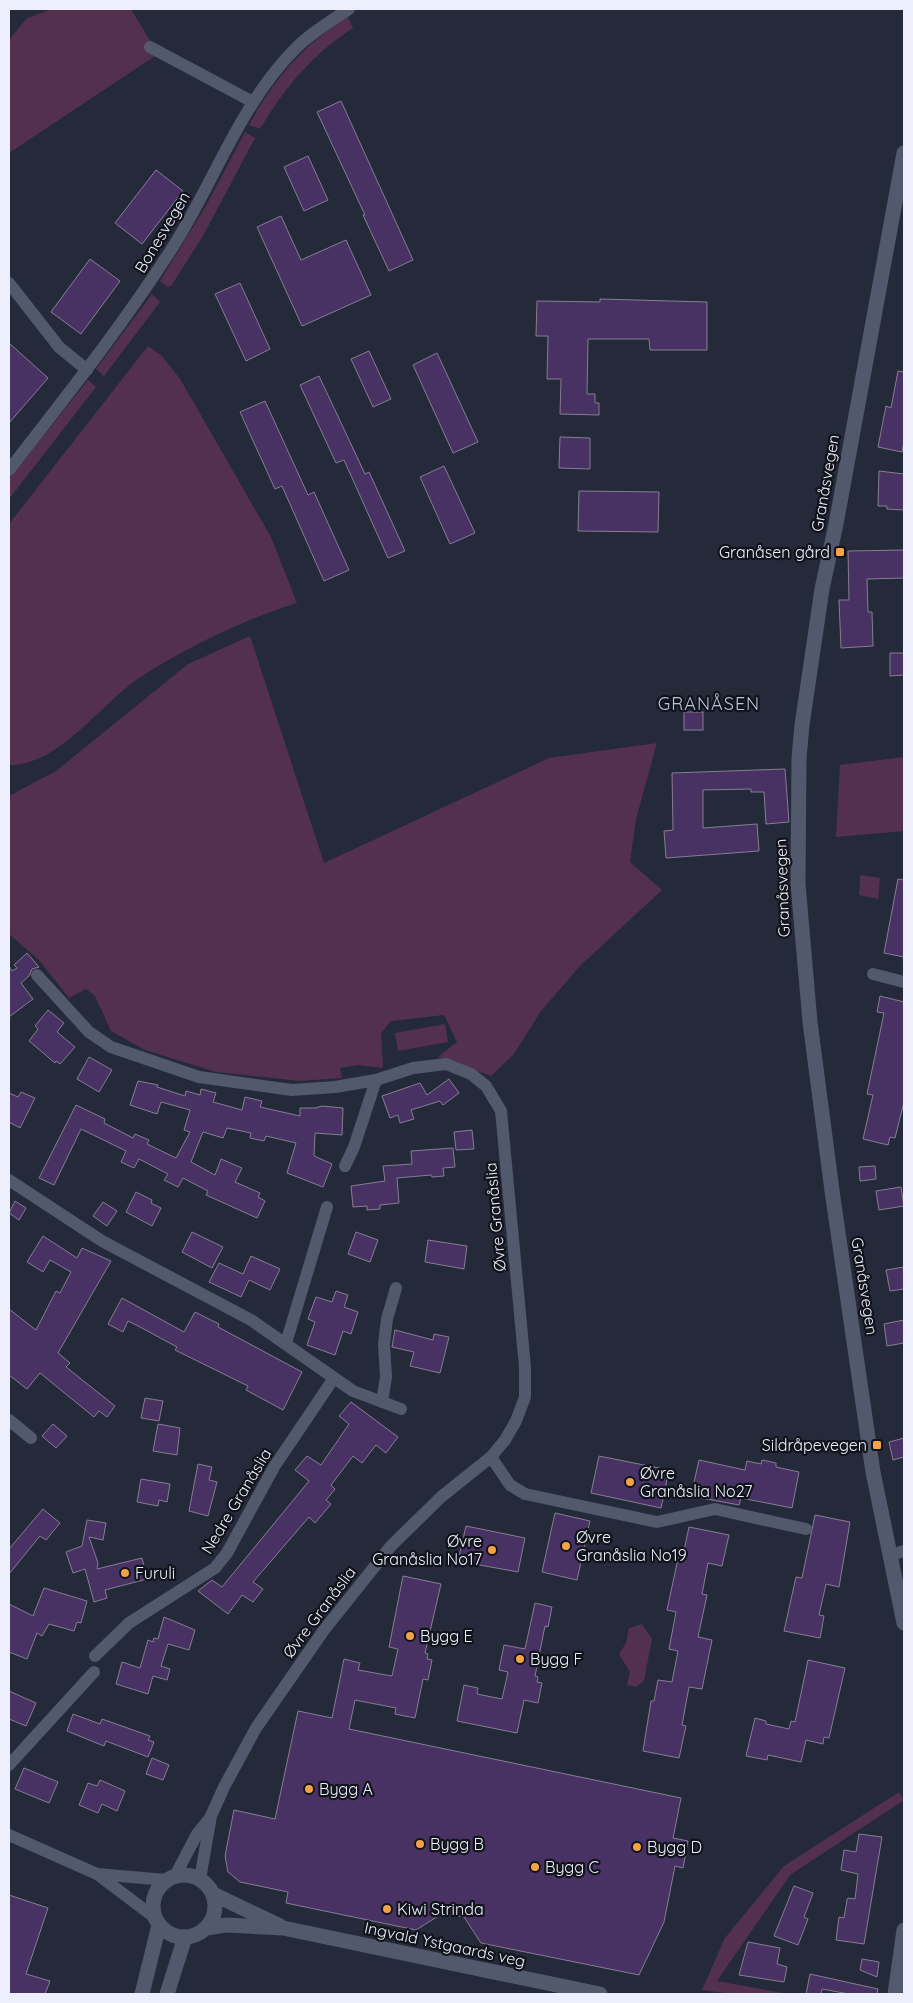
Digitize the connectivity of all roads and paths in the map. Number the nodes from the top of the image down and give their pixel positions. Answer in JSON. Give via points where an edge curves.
{"nodes":[{"id":1,"x":349,"y":9,"type":"edge"},
{"id":2,"x":150,"y":47,"type":"dead end"},
{"id":3,"x":253,"y":102,"type":"junction"},
{"id":4,"x":904,"y":153,"type":"edge"},
{"id":5,"x":9,"y":282,"type":"edge"},
{"id":6,"x":86,"y":370,"type":"junction"},
{"id":7,"x":9,"y":470,"type":"edge"},
{"id":8,"x":873,"y":974,"type":"dead end"},
{"id":9,"x":37,"y":975,"type":"dead end"},
{"id":10,"x":904,"y":982,"type":"edge"},
{"id":11,"x":376,"y":1080,"type":"junction"},
{"id":12,"x":345,"y":1166,"type":"dead end"},
{"id":13,"x":9,"y":1180,"type":"edge"},
{"id":14,"x":327,"y":1206,"type":"dead end"},
{"id":15,"x":396,"y":1288,"type":"dead end"},
{"id":16,"x":286,"y":1343,"type":"junction"},
{"id":17,"x":334,"y":1378,"type":"junction"},
{"id":18,"x":382,"y":1402,"type":"junction"},
{"id":19,"x":401,"y":1409,"type":"dead end"},
{"id":20,"x":9,"y":1420,"type":"edge"},
{"id":21,"x":31,"y":1438,"type":"dead end"},
{"id":22,"x":491,"y":1457,"type":"junction"},
{"id":23,"x":806,"y":1529,"type":"dead end"},
{"id":24,"x":897,"y":1553,"type":"edge"},
{"id":25,"x":904,"y":1623,"type":"edge"},
{"id":26,"x":96,"y":1656,"type":"dead end"},
{"id":27,"x":94,"y":1672,"type":"dead end"},
{"id":28,"x":9,"y":1765,"type":"edge"},
{"id":29,"x":211,"y":1816,"type":"junction"},
{"id":30,"x":9,"y":1835,"type":"edge"},
{"id":31,"x":97,"y":1874,"type":"junction"},
{"id":32,"x":170,"y":1878,"type":"junction"},
{"id":33,"x":200,"y":1879,"type":"junction"},
{"id":34,"x":213,"y":1894,"type":"junction"},
{"id":35,"x":157,"y":1921,"type":"junction"},
{"id":36,"x":206,"y":1928,"type":"junction"},
{"id":37,"x":283,"y":1928,"type":"junction"},
{"id":38,"x":904,"y":1930,"type":"edge"},
{"id":39,"x":185,"y":1938,"type":"junction"},
{"id":40,"x":142,"y":1994,"type":"edge"},
{"id":41,"x":167,"y":1994,"type":"edge"},
{"id":42,"x":600,"y":1994,"type":"edge"},
{"id":43,"x":895,"y":1994,"type":"edge"}],
"edges":[{"from":1,"to":3,"type":"street","name":"Bonesvegen","via":[[297,47]]},
{"from":2,"to":3,"type":"street"},
{"from":3,"to":6,"type":"street","name":"Bonesvegen","via":[[182,234]]},
{"from":4,"to":24,"type":"street","name":"Granåsvegen","via":[[822,589],[802,725],[798,810],[799,902],[810,1022],[873,1472]]},
{"from":5,"to":6,"type":"street","via":[[59,347]]},
{"from":6,"to":7,"type":"street","name":"Bonesvegen"},
{"from":8,"to":10,"type":"street"},
{"from":9,"to":11,"type":"street","name":"Øvre Granåslia","via":[[89,1032],[111,1047],[199,1077],[292,1090]]},
{"from":11,"to":12,"type":"street"},
{"from":11,"to":22,"type":"street","name":"Øvre Granåslia","via":[[413,1068],[446,1064],[471,1074],[482,1083],[501,1111],[525,1398],[516,1422]]},
{"from":13,"to":16,"type":"street","via":[[102,1241],[251,1320]]},
{"from":14,"to":16,"type":"street"},
{"from":15,"to":18,"type":"street","via":[[386,1327],[386,1376]]},
{"from":16,"to":17,"type":"street"},
{"from":17,"to":18,"type":"street","via":[[353,1391]]},
{"from":17,"to":26,"type":"street","name":"Nedre Granåslia","via":[[274,1467],[227,1554],[215,1568],[129,1623]]},
{"from":18,"to":19,"type":"street"},
{"from":20,"to":21,"type":"street"},
{"from":22,"to":23,"type":"street","via":[[510,1485],[525,1494],[657,1522],[715,1510]]},
{"from":22,"to":29,"type":"street","name":"Øvre Granåslia","via":[[441,1497],[391,1546],[324,1630],[256,1728]]},
{"from":24,"to":25,"type":"street","name":"Granåsvegen"},
{"from":27,"to":28,"type":"street"},
{"from":29,"to":32,"type":"street","name":"Øvre Granåslia"},
{"from":29,"to":33,"type":"street","name":"Øvre Granåslia"},
{"from":30,"to":31,"type":"street"},
{"from":31,"to":32,"type":"street"},
{"from":31,"to":35,"type":"street"},
{"from":32,"to":33,"type":"street","via":[[186,1874]]},
{"from":32,"to":35,"type":"street","via":[[158,1888],[154,1898]]},
{"from":33,"to":34,"type":"street"},
{"from":34,"to":36,"type":"street","via":[[214,1916]]},
{"from":34,"to":37,"type":"street","name":"Ingvald Ystgaards veg"},
{"from":35,"to":39,"type":"street","via":[[166,1932]]},
{"from":35,"to":40,"type":"street"},
{"from":36,"to":37,"type":"street","name":"Ingvald Ystgaards veg","via":[[226,1925]]},
{"from":36,"to":39,"type":"street"},
{"from":37,"to":42,"type":"street","name":"Ingvald Ystgaards veg"},
{"from":38,"to":43,"type":"street"},
{"from":39,"to":41,"type":"street"}]}
